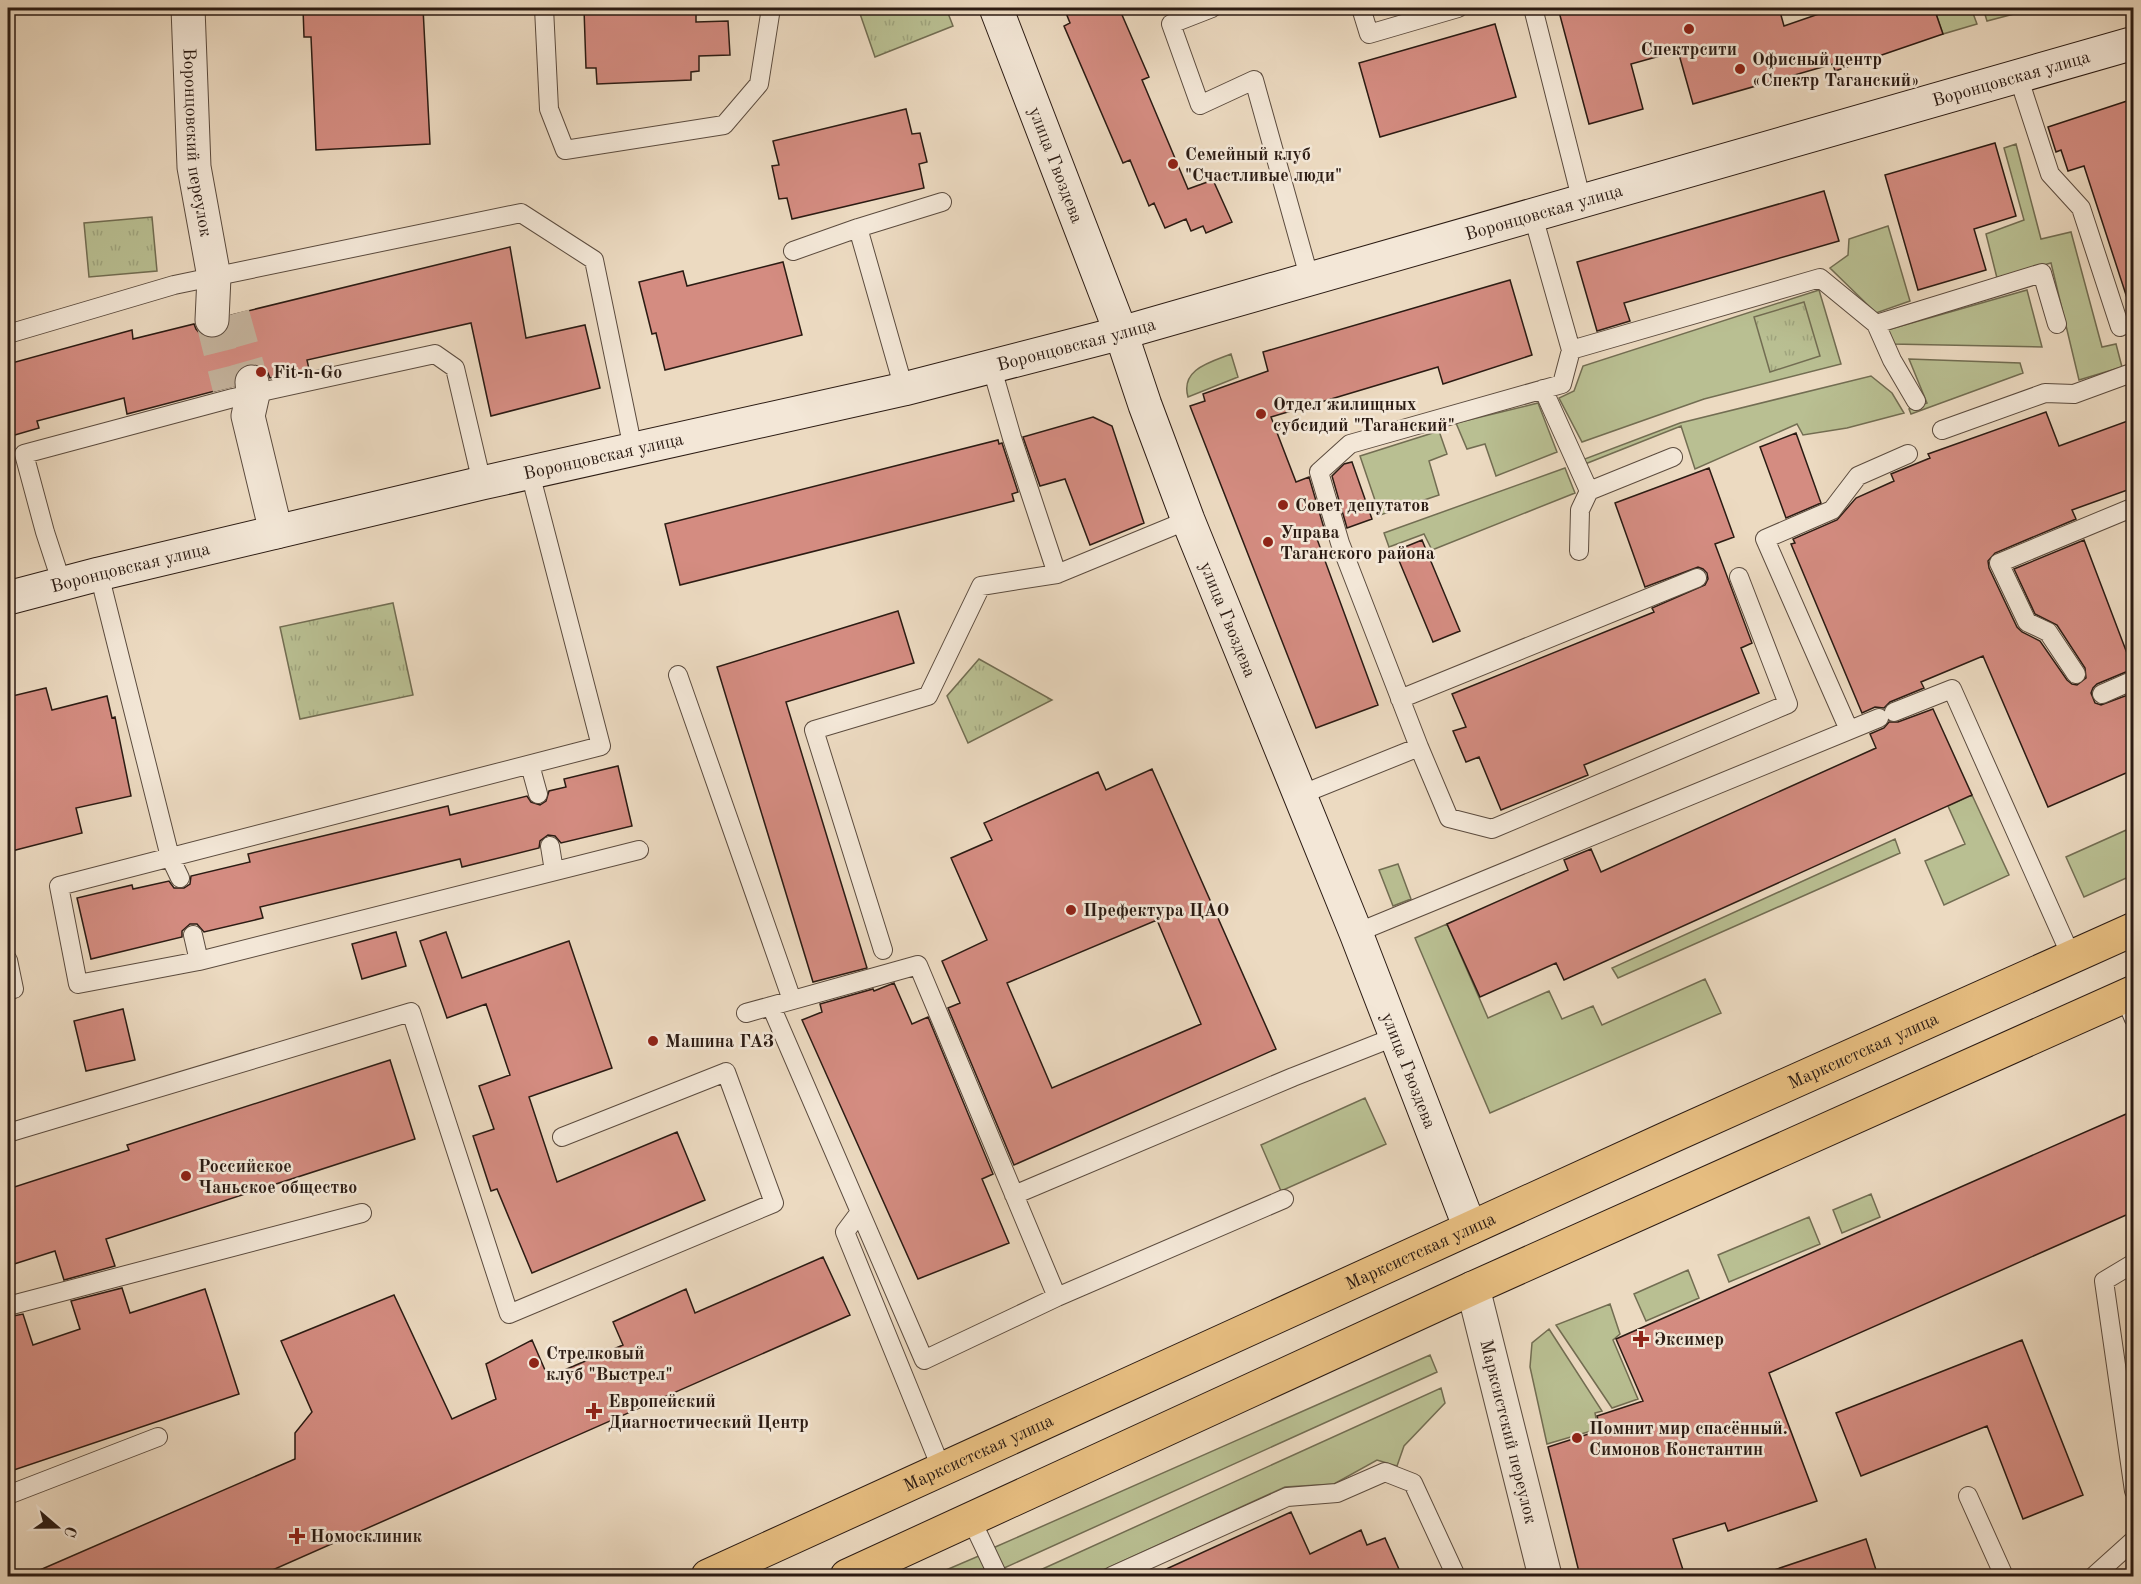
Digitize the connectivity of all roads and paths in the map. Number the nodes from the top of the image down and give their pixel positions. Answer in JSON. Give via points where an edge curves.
{"nodes":[{"id":1,"x":188,"y":8,"type":"edge"},
{"id":2,"x":544,"y":8,"type":"edge"},
{"id":3,"x":771,"y":8,"type":"edge"},
{"id":4,"x":996,"y":8,"type":"edge"},
{"id":5,"x":1212,"y":8,"type":"edge"},
{"id":6,"x":1361,"y":8,"type":"edge"},
{"id":7,"x":1458,"y":8,"type":"edge"},
{"id":8,"x":1533,"y":8,"type":"edge"},
{"id":9,"x":2133,"y":43,"type":"edge"},
{"id":10,"x":2018,"y":76,"type":"junction"},
{"id":11,"x":942,"y":202,"type":"dead end"},
{"id":12,"x":1582,"y":202,"type":"junction"},
{"id":13,"x":1533,"y":216,"type":"junction"},
{"id":14,"x":858,"y":228,"type":"junction"},
{"id":15,"x":793,"y":252,"type":"dead end"},
{"id":16,"x":214,"y":277,"type":"junction"},
{"id":17,"x":1310,"y":280,"type":"junction"},
{"id":18,"x":223,"y":317,"type":"tunnel mouth"},
{"id":19,"x":1876,"y":324,"type":"junction"},
{"id":20,"x":2056,"y":324,"type":"dead end"},
{"id":21,"x":2120,"y":327,"type":"dead end"},
{"id":22,"x":1121,"y":333,"type":"junction"},
{"id":23,"x":8,"y":334,"type":"edge"},
{"id":24,"x":1571,"y":350,"type":"junction"},
{"id":25,"x":992,"y":365,"type":"junction"},
{"id":26,"x":2133,"y":372,"type":"edge"},
{"id":27,"x":904,"y":389,"type":"junction"},
{"id":28,"x":1542,"y":389,"type":"junction"},
{"id":29,"x":243,"y":396,"type":"junction"},
{"id":30,"x":1916,"y":401,"type":"dead end"},
{"id":31,"x":1942,"y":430,"type":"dead end"},
{"id":32,"x":633,"y":449,"type":"junction"},
{"id":33,"x":1908,"y":454,"type":"dead end"},
{"id":34,"x":1673,"y":456,"type":"dead end"},
{"id":35,"x":530,"y":473,"type":"junction"},
{"id":36,"x":482,"y":483,"type":"junction"},
{"id":37,"x":1589,"y":491,"type":"junction"},
{"id":38,"x":2133,"y":507,"type":"edge"},
{"id":39,"x":1188,"y":520,"type":"junction"},
{"id":40,"x":276,"y":532,"type":"junction"},
{"id":41,"x":1579,"y":551,"type":"dead end"},
{"id":42,"x":99,"y":574,"type":"junction"},
{"id":43,"x":1057,"y":574,"type":"junction"},
{"id":44,"x":1739,"y":577,"type":"dead end"},
{"id":45,"x":1697,"y":578,"type":"dead end"},
{"id":46,"x":62,"y":584,"type":"junction"},
{"id":47,"x":8,"y":598,"type":"edge"},
{"id":48,"x":2076,"y":674,"type":"dead end"},
{"id":49,"x":678,"y":675,"type":"dead end"},
{"id":50,"x":2133,"y":680,"type":"edge"},
{"id":51,"x":2102,"y":694,"type":"dead end"},
{"id":52,"x":1400,"y":699,"type":"junction"},
{"id":53,"x":1849,"y":730,"type":"junction"},
{"id":54,"x":1419,"y":747,"type":"junction"},
{"id":55,"x":530,"y":765,"type":"junction"},
{"id":56,"x":538,"y":794,"type":"dead end"},
{"id":57,"x":1300,"y":795,"type":"junction"},
{"id":58,"x":550,"y":846,"type":"dead end"},
{"id":59,"x":639,"y":850,"type":"dead end"},
{"id":60,"x":170,"y":857,"type":"junction"},
{"id":61,"x":554,"y":871,"type":"junction"},
{"id":62,"x":180,"y":878,"type":"dead end"},
{"id":63,"x":2133,"y":929,"type":"edge"},
{"id":64,"x":1356,"y":933,"type":"junction"},
{"id":65,"x":193,"y":935,"type":"dead end"},
{"id":66,"x":883,"y":950,"type":"dead end"},
{"id":67,"x":2072,"y":958,"type":"junction"},
{"id":68,"x":8,"y":960,"type":"edge"},
{"id":69,"x":199,"y":961,"type":"junction"},
{"id":70,"x":14,"y":989,"type":"dead end"},
{"id":71,"x":792,"y":1000,"type":"junction"},
{"id":72,"x":2130,"y":1002,"type":"edge"},
{"id":73,"x":771,"y":1006,"type":"junction"},
{"id":74,"x":746,"y":1013,"type":"dead end"},
{"id":75,"x":1396,"y":1036,"type":"junction"},
{"id":76,"x":8,"y":1133,"type":"edge"},
{"id":77,"x":562,"y":1137,"type":"dead end"},
{"id":78,"x":1014,"y":1195,"type":"junction"},
{"id":79,"x":1284,"y":1199,"type":"dead end"},
{"id":80,"x":860,"y":1212,"type":"junction"},
{"id":81,"x":362,"y":1213,"type":"dead end"},
{"id":82,"x":1470,"y":1228,"type":"junction"},
{"id":83,"x":2133,"y":1263,"type":"edge"},
{"id":84,"x":1473,"y":1288,"type":"junction"},
{"id":85,"x":1057,"y":1297,"type":"junction"},
{"id":86,"x":8,"y":1306,"type":"edge"},
{"id":87,"x":158,"y":1437,"type":"dead end"},
{"id":88,"x":942,"y":1470,"type":"junction"},
{"id":89,"x":2133,"y":1491,"type":"edge"},
{"id":90,"x":8,"y":1495,"type":"edge"},
{"id":91,"x":1968,"y":1496,"type":"dead end"},
{"id":92,"x":971,"y":1519,"type":"junction"},
{"id":93,"x":2133,"y":1540,"type":"edge"},
{"id":94,"x":708,"y":1576,"type":"edge"},
{"id":95,"x":847,"y":1576,"type":"edge"},
{"id":96,"x":998,"y":1576,"type":"edge"},
{"id":97,"x":1112,"y":1576,"type":"edge"},
{"id":98,"x":1456,"y":1576,"type":"edge"},
{"id":99,"x":1545,"y":1576,"type":"edge"},
{"id":100,"x":2004,"y":1576,"type":"edge"},
{"id":101,"x":2094,"y":1576,"type":"edge"}],
"edges":[{"from":1,"to":16,"type":"main road","name":"Воронцовский переулок","via":[[194,167]]},
{"from":2,"to":3,"type":"lane","via":[[549,108],[565,150],[724,125],[759,84]]},
{"from":4,"to":22,"type":"main road","name":"улица Гвоздева"},
{"from":5,"to":17,"type":"lane","via":[[1171,24],[1200,105],[1254,80]]},
{"from":6,"to":7,"type":"lane","via":[[1369,34]]},
{"from":8,"to":12,"type":"lane"},
{"from":9,"to":10,"type":"main road","name":"Воронцовская улица"},
{"from":10,"to":12,"type":"main road","name":"Воронцовская улица"},
{"from":10,"to":21,"type":"lane","via":[[2050,174],[2081,208]]},
{"from":11,"to":14,"type":"lane"},
{"from":12,"to":13,"type":"main road","name":"Воронцовская улица"},
{"from":13,"to":17,"type":"main road","name":"Воронцовская улица"},
{"from":13,"to":24,"type":"lane"},
{"from":14,"to":15,"type":"lane"},
{"from":14,"to":27,"type":"lane"},
{"from":16,"to":18,"type":"main road","name":"Воронцовский переулок"},
{"from":16,"to":23,"type":"lane"},
{"from":16,"to":32,"type":"lane","via":[[521,213],[594,260]]},
{"from":17,"to":22,"type":"main road","name":"Воронцовская улица"},
{"from":19,"to":20,"type":"lane","via":[[2043,273]]},
{"from":19,"to":24,"type":"lane","via":[[1820,278]]},
{"from":19,"to":30,"type":"lane"},
{"from":22,"to":25,"type":"main road","name":"Воронцовская улица"},
{"from":22,"to":39,"type":"main road","name":"улица Гвоздева"},
{"from":24,"to":28,"type":"lane","via":[[1562,384]]},
{"from":25,"to":27,"type":"main road","name":"Воронцовская улица"},
{"from":25,"to":43,"type":"lane"},
{"from":26,"to":31,"type":"lane","via":[[2074,394],[2045,393]]},
{"from":27,"to":32,"type":"main road","name":"Воронцовская улица"},
{"from":28,"to":37,"type":"lane"},
{"from":28,"to":52,"type":"lane","via":[[1350,444],[1319,472],[1340,543]]},
{"from":29,"to":36,"type":"lane","via":[[435,354],[455,368]]},
{"from":29,"to":40,"type":"main road"},
{"from":29,"to":46,"type":"lane","via":[[24,454]]},
{"from":32,"to":35,"type":"main road","name":"Воронцовская улица"},
{"from":33,"to":53,"type":"lane","via":[[1857,476],[1832,510],[1765,539]]},
{"from":34,"to":37,"type":"lane"},
{"from":35,"to":36,"type":"main road","name":"Воронцовская улица"},
{"from":35,"to":55,"type":"lane","via":[[601,746]]},
{"from":36,"to":40,"type":"main road","name":"Воронцовская улица"},
{"from":37,"to":41,"type":"lane","via":[[1580,510]]},
{"from":38,"to":48,"type":"lane","via":[[1999,563],[2027,622],[2048,632]]},
{"from":39,"to":43,"type":"lane"},
{"from":39,"to":57,"type":"main road","name":"улица Гвоздева"},
{"from":40,"to":42,"type":"main road","name":"Воронцовская улица"},
{"from":42,"to":46,"type":"main road","name":"Воронцовская улица"},
{"from":42,"to":60,"type":"lane"},
{"from":43,"to":66,"type":"lane","via":[[981,586],[928,696],[814,730]]},
{"from":44,"to":54,"type":"lane","via":[[1788,704],[1492,829],[1449,818]]},
{"from":45,"to":52,"type":"lane"},
{"from":46,"to":47,"type":"main road","name":"Воронцовская улица"},
{"from":49,"to":71,"type":"lane"},
{"from":50,"to":51,"type":"lane"},
{"from":52,"to":54,"type":"lane"},
{"from":53,"to":64,"type":"lane"},
{"from":53,"to":67,"type":"lane","via":[[1952,689]]},
{"from":54,"to":57,"type":"lane"},
{"from":55,"to":56,"type":"lane"},
{"from":55,"to":60,"type":"lane"},
{"from":57,"to":64,"type":"main road","name":"улица Гвоздева"},
{"from":58,"to":61,"type":"lane"},
{"from":59,"to":61,"type":"lane"},
{"from":60,"to":62,"type":"lane"},
{"from":60,"to":69,"type":"lane","via":[[58,886],[78,984]]},
{"from":61,"to":69,"type":"lane"},
{"from":63,"to":67,"type":"main road","name":"Марксистская улица"},
{"from":64,"to":75,"type":"main road","name":"улица Гвоздева"},
{"from":65,"to":69,"type":"lane"},
{"from":67,"to":82,"type":"main road","name":"Марксистская улица"},
{"from":68,"to":70,"type":"lane"},
{"from":71,"to":73,"type":"lane"},
{"from":71,"to":78,"type":"lane","via":[[918,965]]},
{"from":72,"to":84,"type":"main road"},
{"from":73,"to":74,"type":"lane"},
{"from":73,"to":80,"type":"lane"},
{"from":75,"to":78,"type":"lane"},
{"from":75,"to":82,"type":"main road","name":"улица Гвоздева"},
{"from":76,"to":77,"type":"lane","via":[[411,1012],[509,1314],[774,1203],[726,1072]]},
{"from":78,"to":85,"type":"lane"},
{"from":79,"to":85,"type":"lane"},
{"from":80,"to":85,"type":"lane","via":[[924,1359]]},
{"from":80,"to":88,"type":"lane","via":[[845,1232]]},
{"from":81,"to":86,"type":"lane"},
{"from":82,"to":88,"type":"main road","name":"Марксистская улица"},
{"from":83,"to":89,"type":"lane","via":[[2104,1281]]},
{"from":84,"to":92,"type":"main road"},
{"from":84,"to":99,"type":"main road","name":"Марксистский переулок"},
{"from":87,"to":90,"type":"lane"},
{"from":88,"to":94,"type":"main road","name":"Марксистская улица"},
{"from":91,"to":100,"type":"lane"},
{"from":92,"to":95,"type":"main road"},
{"from":92,"to":96,"type":"lane"},
{"from":93,"to":101,"type":"lane"},
{"from":97,"to":98,"type":"lane","via":[[1287,1497],[1336,1493],[1384,1472],[1413,1482]]}]}
